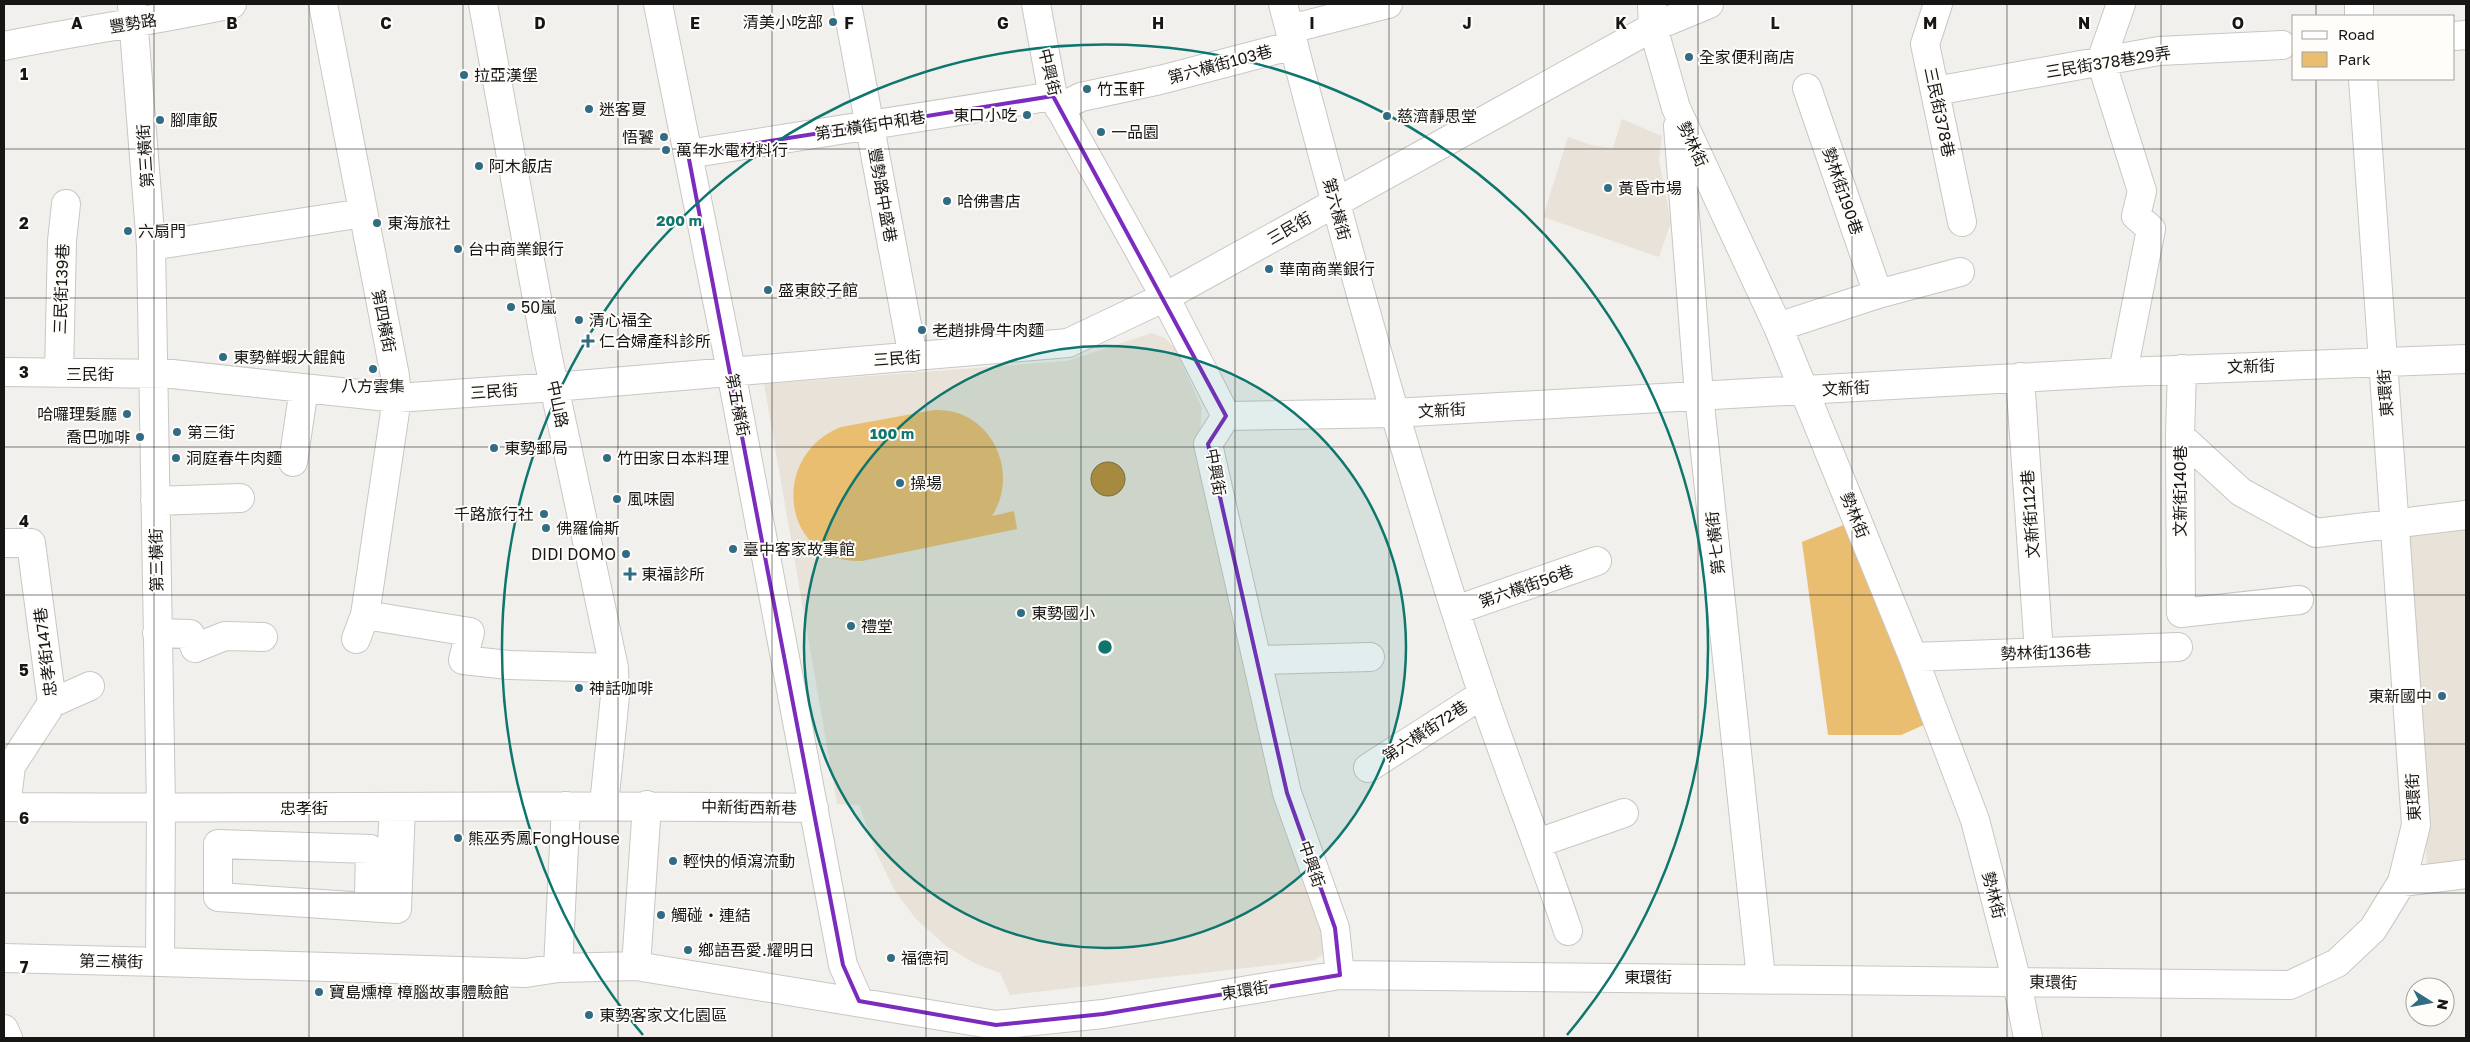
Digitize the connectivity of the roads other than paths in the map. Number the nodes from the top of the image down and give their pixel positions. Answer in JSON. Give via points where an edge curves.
{"nodes":[{"id":1,"x":232,"y":4,"type":"edge"},
{"id":2,"x":322,"y":4,"type":"edge"},
{"id":3,"x":483,"y":4,"type":"edge"},
{"id":4,"x":658,"y":4,"type":"edge"},
{"id":5,"x":847,"y":4,"type":"edge"},
{"id":6,"x":1036,"y":4,"type":"edge"},
{"id":7,"x":1388,"y":4,"type":"edge"},
{"id":8,"x":1709,"y":4,"type":"edge"},
{"id":9,"x":1938,"y":4,"type":"edge"},
{"id":10,"x":2121,"y":4,"type":"edge"},
{"id":11,"x":134,"y":14,"type":"edge"},
{"id":12,"x":1653,"y":15,"type":"edge"},
{"id":13,"x":1289,"y":26,"type":"edge"},
{"id":14,"x":2282,"y":44,"type":"dead end"},
{"id":15,"x":4,"y":46,"type":"edge"},
{"id":16,"x":2101,"y":62,"type":"junction"},
{"id":17,"x":2364,"y":80,"type":"edge"},
{"id":18,"x":1807,"y":88,"type":"dead end"},
{"id":19,"x":1935,"y":91,"type":"junction"},
{"id":20,"x":1056,"y":102,"type":"junction"},
{"id":21,"x":1676,"y":108,"type":"junction"},
{"id":22,"x":870,"y":125,"type":"junction"},
{"id":23,"x":688,"y":154,"type":"junction"},
{"id":24,"x":1335,"y":202,"type":"junction"},
{"id":25,"x":66,"y":204,"type":"dead end"},
{"id":26,"x":363,"y":213,"type":"junction"},
{"id":27,"x":1962,"y":222,"type":"dead end"},
{"id":28,"x":151,"y":246,"type":"junction"},
{"id":29,"x":1960,"y":272,"type":"dead end"},
{"id":30,"x":1878,"y":294,"type":"junction"},
{"id":31,"x":1165,"y":297,"type":"junction"},
{"id":32,"x":1778,"y":327,"type":"junction"},
{"id":33,"x":913,"y":357,"type":"junction"},
{"id":34,"x":2466,"y":358,"type":"edge"},
{"id":35,"x":2383,"y":361,"type":"junction"},
{"id":36,"x":2182,"y":369,"type":"junction"},
{"id":37,"x":731,"y":370,"type":"junction"},
{"id":38,"x":4,"y":372,"type":"edge"},
{"id":39,"x":2123,"y":372,"type":"junction"},
{"id":40,"x":59,"y":373,"type":"junction"},
{"id":41,"x":152,"y":374,"type":"junction"},
{"id":42,"x":2020,"y":377,"type":"junction"},
{"id":43,"x":554,"y":387,"type":"junction"},
{"id":44,"x":304,"y":388,"type":"junction"},
{"id":45,"x":1804,"y":390,"type":"junction"},
{"id":46,"x":1699,"y":395,"type":"junction"},
{"id":47,"x":397,"y":398,"type":"junction"},
{"id":48,"x":1394,"y":413,"type":"junction"},
{"id":49,"x":1226,"y":416,"type":"junction"},
{"id":50,"x":2180,"y":436,"type":"junction"},
{"id":51,"x":293,"y":462,"type":"dead end"},
{"id":52,"x":240,"y":498,"type":"dead end"},
{"id":53,"x":155,"y":501,"type":"junction"},
{"id":54,"x":2466,"y":515,"type":"edge"},
{"id":55,"x":2394,"y":525,"type":"junction"},
{"id":56,"x":4,"y":543,"type":"edge"},
{"id":57,"x":1597,"y":561,"type":"dead end"},
{"id":58,"x":2299,"y":600,"type":"dead end"},
{"id":59,"x":1456,"y":610,"type":"junction"},
{"id":60,"x":157,"y":633,"type":"junction"},
{"id":61,"x":263,"y":637,"type":"dead end"},
{"id":62,"x":2178,"y":647,"type":"dead end"},
{"id":63,"x":2039,"y":652,"type":"junction"},
{"id":64,"x":1370,"y":657,"type":"dead end"},
{"id":65,"x":1914,"y":657,"type":"junction"},
{"id":66,"x":1257,"y":660,"type":"junction"},
{"id":67,"x":614,"y":668,"type":"junction"},
{"id":68,"x":90,"y":686,"type":"dead end"},
{"id":69,"x":1482,"y":694,"type":"junction"},
{"id":70,"x":52,"y":704,"type":"junction"},
{"id":71,"x":1368,"y":768,"type":"dead end"},
{"id":72,"x":604,"y":805,"type":"junction"},
{"id":73,"x":647,"y":805,"type":"junction"},
{"id":74,"x":566,"y":806,"type":"junction"},
{"id":75,"x":5,"y":807,"type":"edge"},
{"id":76,"x":160,"y":808,"type":"junction"},
{"id":77,"x":398,"y":808,"type":"junction"},
{"id":78,"x":814,"y":808,"type":"junction"},
{"id":79,"x":1624,"y":812,"type":"dead end"},
{"id":80,"x":1538,"y":843,"type":"junction"},
{"id":81,"x":2466,"y":874,"type":"edge"},
{"id":82,"x":2402,"y":882,"type":"junction"},
{"id":83,"x":1568,"y":931,"type":"dead end"},
{"id":84,"x":4,"y":958,"type":"edge"},
{"id":85,"x":160,"y":962,"type":"junction"},
{"id":86,"x":636,"y":966,"type":"junction"},
{"id":87,"x":558,"y":968,"type":"junction"},
{"id":88,"x":1340,"y":975,"type":"junction"},
{"id":89,"x":1761,"y":978,"type":"junction"},
{"id":90,"x":2017,"y":982,"type":"junction"},
{"id":91,"x":859,"y":1002,"type":"junction"},
{"id":92,"x":4,"y":1029,"type":"edge"},
{"id":93,"x":8,"y":1038,"type":"edge"},
{"id":94,"x":2028,"y":1038,"type":"edge"}],
"edges":[{"from":1,"to":11,"type":"street","name":"豐勢路"},
{"from":2,"to":26,"type":"street","name":"第四橫街"},
{"from":3,"to":43,"type":"street","name":"中山路"},
{"from":4,"to":23,"type":"street","name":"第五橫街"},
{"from":5,"to":22,"type":"street","name":"豐勢路中盛巷"},
{"from":6,"to":20,"type":"street","name":"中興街"},
{"from":7,"to":13,"type":"street","name":"第六橫街103巷"},
{"from":8,"to":12,"type":"street","name":"三民街"},
{"from":9,"to":19,"type":"street","name":"三民街378巷","via":[[1925,44]]},
{"from":10,"to":16,"type":"street"},
{"from":11,"to":15,"type":"street","name":"豐勢路","via":[[84,31]]},
{"from":11,"to":28,"type":"street","name":"第三橫街"},
{"from":12,"to":21,"type":"street","name":"勢林街"},
{"from":12,"to":24,"type":"street","name":"三民街"},
{"from":13,"to":20,"type":"street","name":"第六橫街103巷","via":[[1160,80]]},
{"from":13,"to":24,"type":"street","name":"第六橫街"},
{"from":14,"to":16,"type":"street","name":"三民街378巷29弄","via":[[2159,51]]},
{"from":16,"to":19,"type":"street","name":"三民街378巷29弄"},
{"from":16,"to":39,"type":"street","via":[[2142,191],[2136,216],[2151,229]]},
{"from":17,"to":35,"type":"street","name":"東環街"},
{"from":18,"to":30,"type":"street","name":"勢林街190巷"},
{"from":19,"to":27,"type":"street","name":"三民街378巷"},
{"from":20,"to":22,"type":"street","name":"第五橫街中和巷"},
{"from":20,"to":31,"type":"street","name":"中興街"},
{"from":21,"to":32,"type":"street","name":"勢林街"},
{"from":21,"to":46,"type":"street","name":"第七橫街"},
{"from":22,"to":23,"type":"street","name":"第五橫街中和巷"},
{"from":22,"to":33,"type":"street","name":"豐勢路中盛巷"},
{"from":23,"to":37,"type":"street","name":"第五橫街"},
{"from":24,"to":31,"type":"street","name":"三民街"},
{"from":24,"to":48,"type":"street","name":"第六橫街"},
{"from":25,"to":40,"type":"street","name":"三民街139巷"},
{"from":26,"to":28,"type":"street"},
{"from":26,"to":47,"type":"street","name":"第四橫街"},
{"from":28,"to":41,"type":"street","name":"第三橫街"},
{"from":29,"to":30,"type":"street"},
{"from":30,"to":32,"type":"street"},
{"from":31,"to":33,"type":"street","name":"三民街","via":[[1068,343]]},
{"from":31,"to":49,"type":"street","name":"中興街"},
{"from":32,"to":45,"type":"street","name":"勢林街"},
{"from":33,"to":37,"type":"street","name":"三民街"},
{"from":34,"to":35,"type":"street","name":"文新街"},
{"from":35,"to":36,"type":"street","name":"文新街"},
{"from":35,"to":55,"type":"street","name":"東環街"},
{"from":36,"to":39,"type":"street","name":"文新街"},
{"from":36,"to":50,"type":"street","name":"文新街140巷"},
{"from":37,"to":43,"type":"street","name":"三民街"},
{"from":37,"to":78,"type":"street","name":"第五橫街"},
{"from":38,"to":40,"type":"street","name":"三民街"},
{"from":39,"to":42,"type":"street","name":"文新街"},
{"from":40,"to":41,"type":"street","name":"三民街"},
{"from":41,"to":44,"type":"street","name":"三民街"},
{"from":41,"to":53,"type":"street","name":"第三橫街"},
{"from":42,"to":45,"type":"street","name":"文新街"},
{"from":42,"to":63,"type":"street","name":"文新街112巷"},
{"from":43,"to":47,"type":"street","name":"三民街"},
{"from":43,"to":67,"type":"street","name":"中山路"},
{"from":44,"to":47,"type":"street","name":"三民街"},
{"from":44,"to":51,"type":"street"},
{"from":45,"to":46,"type":"street","name":"文新街"},
{"from":45,"to":65,"type":"street","name":"勢林街"},
{"from":46,"to":48,"type":"street","name":"文新街"},
{"from":46,"to":89,"type":"street","name":"第七橫街"},
{"from":47,"to":67,"type":"street","name":"第四橫街","via":[[361,627],[470,632],[464,660],[509,665]]},
{"from":48,"to":49,"type":"street","name":"文新街"},
{"from":48,"to":59,"type":"street","name":"第六橫街"},
{"from":49,"to":66,"type":"street","name":"中興街","via":[[1208,444]]},
{"from":50,"to":55,"type":"street","via":[[2240,492],[2316,533]]},
{"from":50,"to":58,"type":"street","name":"文新街140巷","via":[[2181,613]]},
{"from":52,"to":53,"type":"street"},
{"from":53,"to":60,"type":"street","name":"第三橫街"},
{"from":54,"to":55,"type":"street"},
{"from":55,"to":82,"type":"street","name":"東環街","via":[[2416,826]]},
{"from":56,"to":70,"type":"street","name":"忠孝街147巷","via":[[31,543]]},
{"from":57,"to":59,"type":"street","name":"第六橫街56巷"},
{"from":59,"to":69,"type":"street","name":"第六橫街"},
{"from":60,"to":61,"type":"street","via":[[190,634],[195,648],[225,636]]},
{"from":60,"to":76,"type":"street","name":"第三橫街"},
{"from":62,"to":63,"type":"street","name":"勢林街136巷"},
{"from":63,"to":65,"type":"street","name":"勢林街136巷"},
{"from":64,"to":66,"type":"street"},
{"from":65,"to":90,"type":"street","name":"勢林街","via":[[1975,820]]},
{"from":66,"to":88,"type":"street","name":"中興街","via":[[1287,792],[1335,928]]},
{"from":67,"to":72,"type":"street","name":"中山路","via":[[615,696]]},
{"from":68,"to":70,"type":"street"},
{"from":69,"to":71,"type":"street","name":"第六橫街72巷"},
{"from":69,"to":80,"type":"street","name":"第六橫街"},
{"from":70,"to":75,"type":"street","name":"忠孝街147巷","via":[[11,766]]},
{"from":72,"to":73,"type":"street","name":"中新街西新巷"},
{"from":72,"to":74,"type":"street","name":"忠孝街"},
{"from":73,"to":78,"type":"street","name":"中新街西新巷"},
{"from":73,"to":86,"type":"street"},
{"from":74,"to":77,"type":"street","name":"忠孝街"},
{"from":74,"to":87,"type":"street"},
{"from":75,"to":76,"type":"street","name":"忠孝街"},
{"from":76,"to":77,"type":"street","name":"忠孝街"},
{"from":76,"to":85,"type":"street","name":"第三橫街"},
{"from":77,"to":77,"type":"street","via":[[397,910],[218,896],[218,844],[370,849],[368,896],[389,898]]},
{"from":78,"to":91,"type":"street","name":"中新街西新巷","via":[[843,965]]},
{"from":79,"to":80,"type":"street"},
{"from":80,"to":83,"type":"street","name":"第六橫街"},
{"from":81,"to":82,"type":"street"},
{"from":82,"to":90,"type":"street","name":"東環街","via":[[2373,930],[2337,963],[2290,985]]},
{"from":84,"to":85,"type":"street","name":"第三橫街"},
{"from":85,"to":87,"type":"street","name":"東環街","via":[[526,973]]},
{"from":86,"to":87,"type":"street","name":"東環街"},
{"from":86,"to":91,"type":"street","name":"東環街"},
{"from":88,"to":89,"type":"street","name":"東環街"},
{"from":88,"to":91,"type":"street","name":"東環街","via":[[1103,1014],[996,1025]]},
{"from":89,"to":90,"type":"street","name":"東環街"},
{"from":90,"to":94,"type":"street","name":"勢林街"},
{"from":92,"to":93,"type":"street"}]}
